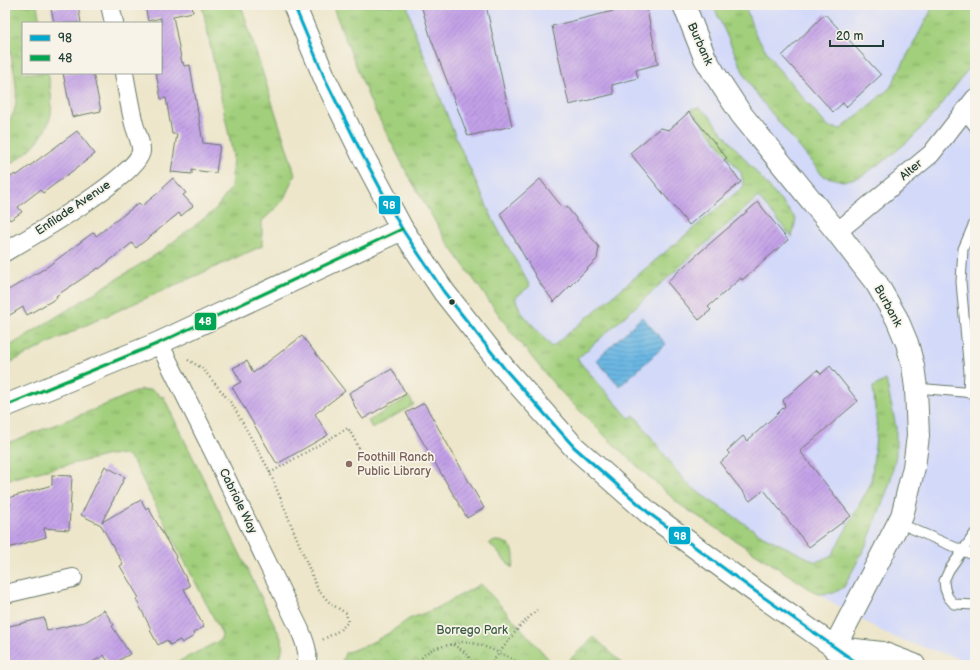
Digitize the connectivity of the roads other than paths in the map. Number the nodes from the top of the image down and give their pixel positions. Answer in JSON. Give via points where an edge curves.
{"nodes":[{"id":1,"x":110,"y":5,"type":"edge"},
{"id":2,"x":294,"y":5,"type":"edge"},
{"id":3,"x":684,"y":5,"type":"edge"},
{"id":4,"x":114,"y":22,"type":"edge"},
{"id":5,"x":124,"y":74,"type":"edge"},
{"id":6,"x":975,"y":98,"type":"edge"},
{"id":7,"x":964,"y":113,"type":"junction"},
{"id":8,"x":975,"y":128,"type":"edge"},
{"id":9,"x":975,"y":221,"type":"edge"},
{"id":10,"x":402,"y":229,"type":"junction"},
{"id":11,"x":837,"y":232,"type":"junction"},
{"id":12,"x":5,"y":252,"type":"edge"},
{"id":13,"x":159,"y":343,"type":"junction"},
{"id":14,"x":916,"y":388,"type":"junction"},
{"id":15,"x":971,"y":393,"type":"edge"},
{"id":16,"x":5,"y":406,"type":"edge"},
{"id":17,"x":899,"y":523,"type":"junction"},
{"id":18,"x":975,"y":533,"type":"edge"},
{"id":19,"x":963,"y":551,"type":"junction"},
{"id":20,"x":975,"y":556,"type":"edge"},
{"id":21,"x":73,"y":578,"type":"dead end"},
{"id":22,"x":5,"y":594,"type":"edge"},
{"id":23,"x":975,"y":606,"type":"edge"},
{"id":24,"x":834,"y":648,"type":"junction"},
{"id":25,"x":306,"y":658,"type":"edge"},
{"id":26,"x":889,"y":659,"type":"edge"},
{"id":27,"x":860,"y":665,"type":"edge"},
{"id":28,"x":914,"y":665,"type":"edge"}],
"edges":[{"from":1,"to":4,"type":"street"},
{"from":2,"to":10,"type":"street","via":[[326,81]]},
{"from":3,"to":11,"type":"street","name":"Burbank","via":[[705,58],[741,114]]},
{"from":5,"to":12,"type":"street","name":"Enfilade Avenue","via":[[142,150],[138,160],[68,215]]},
{"from":6,"to":7,"type":"street","name":"Alter"},
{"from":7,"to":8,"type":"lane"},
{"from":7,"to":11,"type":"street","name":"Alter","via":[[931,154]]},
{"from":9,"to":15,"type":"lane","via":[[963,249],[961,282]]},
{"from":10,"to":13,"type":"street"},
{"from":10,"to":24,"type":"street","via":[[444,292],[504,368],[574,447],[650,514]]},
{"from":11,"to":14,"type":"street","name":"Burbank","via":[[876,284],[897,319],[909,350]]},
{"from":13,"to":16,"type":"street"},
{"from":13,"to":25,"type":"street","name":"Cabriole Way","via":[[300,630]]},
{"from":14,"to":15,"type":"lane"},
{"from":14,"to":17,"type":"street","name":"Burbank","via":[[918,436],[914,467]]},
{"from":17,"to":19,"type":"lane"},
{"from":17,"to":24,"type":"street","name":"Burbank"},
{"from":18,"to":19,"type":"lane"},
{"from":19,"to":20,"type":"lane"},
{"from":19,"to":23,"type":"lane","via":[[949,570],[944,581],[945,589],[954,604]]},
{"from":21,"to":22,"type":"street"},
{"from":24,"to":26,"type":"street"},
{"from":24,"to":27,"type":"street"},
{"from":26,"to":28,"type":"street"}]}
